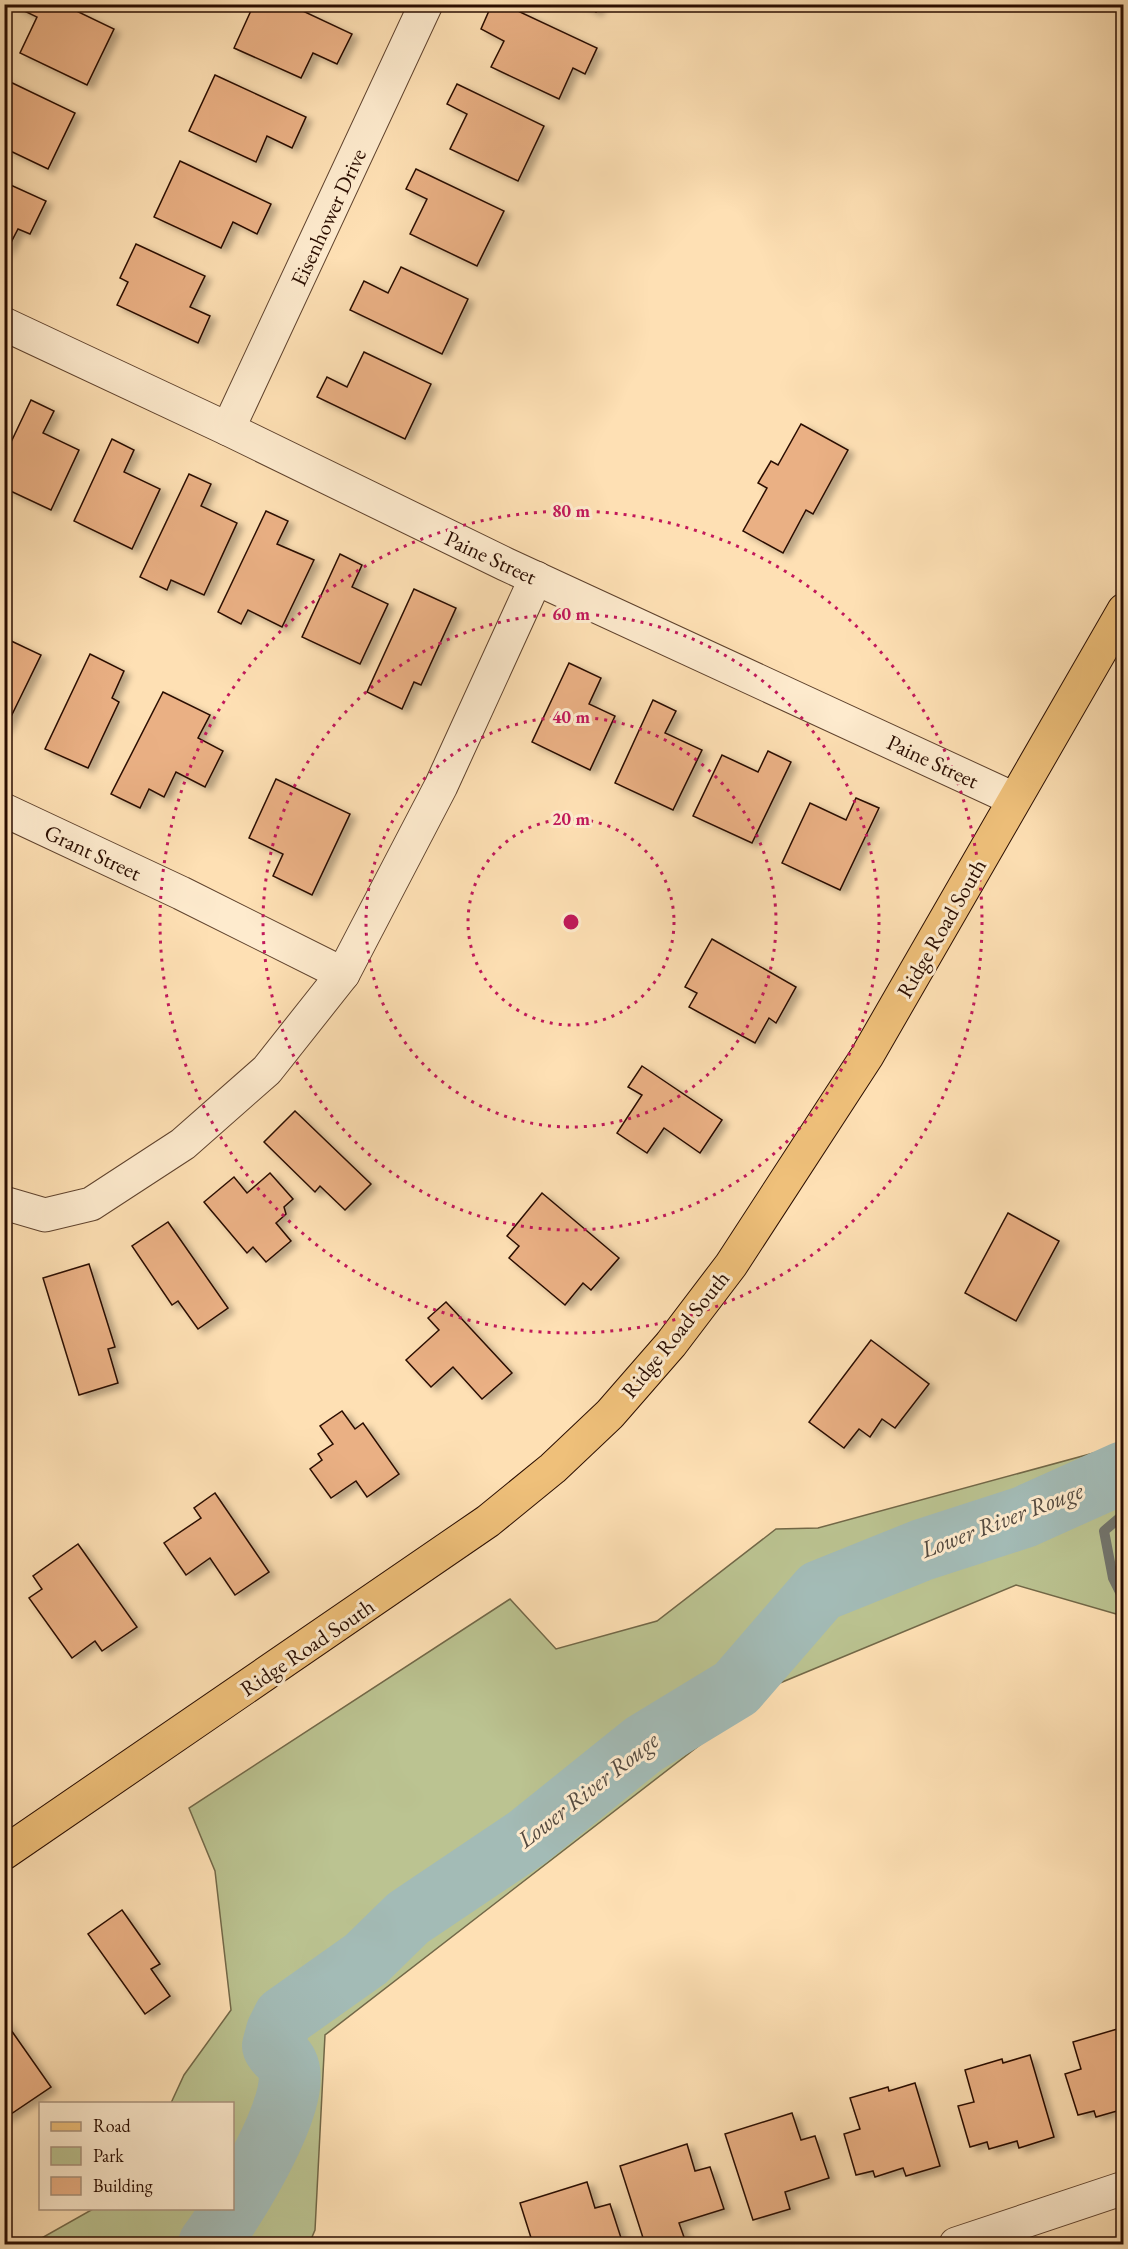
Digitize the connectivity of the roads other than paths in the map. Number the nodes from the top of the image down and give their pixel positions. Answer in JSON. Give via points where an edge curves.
{"nodes":[{"id":1,"x":426,"y":4,"type":"edge"},
{"id":2,"x":4,"y":324,"type":"edge"},
{"id":3,"x":228,"y":429,"type":"junction"},
{"id":4,"x":536,"y":578,"type":"junction"},
{"id":5,"x":1124,"y":610,"type":"edge"},
{"id":6,"x":1014,"y":799,"type":"junction"},
{"id":7,"x":4,"y":810,"type":"edge"},
{"id":8,"x":343,"y":974,"type":"junction"},
{"id":9,"x":4,"y":1203,"type":"edge"},
{"id":10,"x":4,"y":1853,"type":"edge"},
{"id":11,"x":1124,"y":2188,"type":"edge"},
{"id":12,"x":956,"y":2244,"type":"edge"}],
"edges":[{"from":1,"to":3,"type":"street","name":"Eisenhower Drive"},
{"from":2,"to":3,"type":"street","name":"Paine Street"},
{"from":3,"to":4,"type":"street","name":"Paine Street"},
{"from":4,"to":6,"type":"street","name":"Paine Street"},
{"from":4,"to":8,"type":"street","via":[[441,786]]},
{"from":5,"to":6,"type":"main road","name":"Ridge Road South"},
{"from":6,"to":10,"type":"main road","name":"Ridge Road South","via":[[867,1056],[731,1265],[610,1414],[553,1468],[488,1521]]},
{"from":7,"to":8,"type":"street","name":"Grant Street"},
{"from":8,"to":9,"type":"street","via":[[267,1070],[183,1144],[91,1204],[45,1215]]},
{"from":11,"to":12,"type":"street"}]}
